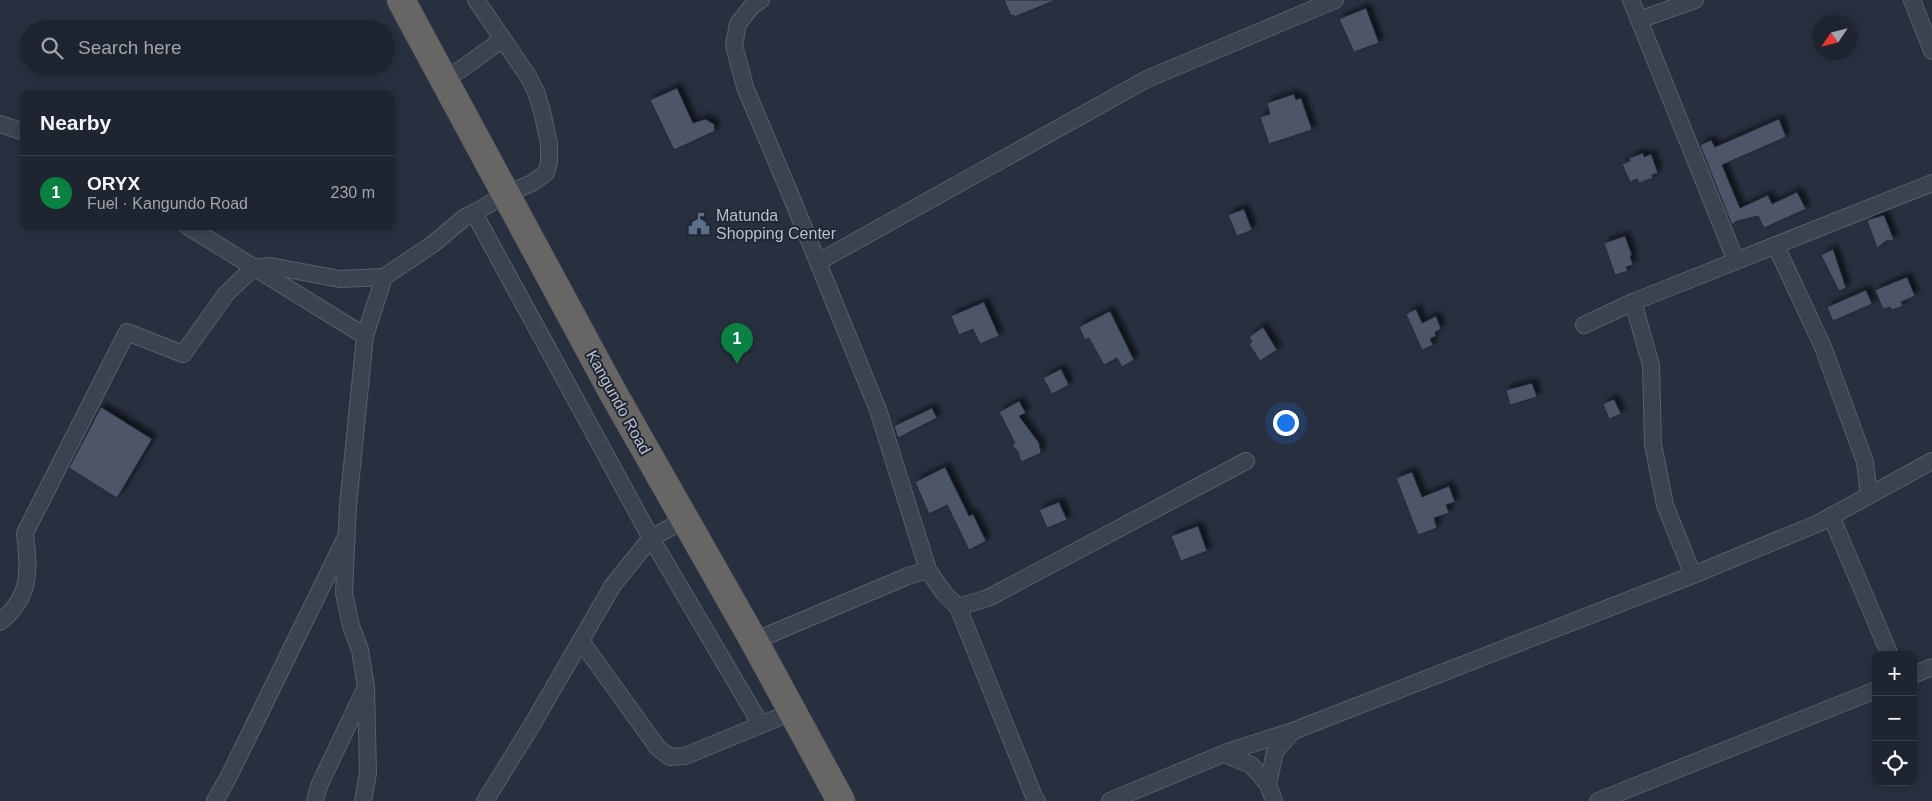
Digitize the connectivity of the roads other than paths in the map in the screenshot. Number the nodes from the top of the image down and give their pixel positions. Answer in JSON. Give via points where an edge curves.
{"nodes":[{"id":1,"x":401,"y":0,"type":"edge"},
{"id":2,"x":476,"y":0,"type":"edge"},
{"id":3,"x":761,"y":0,"type":"edge"},
{"id":4,"x":1335,"y":0,"type":"edge"},
{"id":5,"x":1631,"y":0,"type":"edge"},
{"id":6,"x":1695,"y":0,"type":"edge"},
{"id":7,"x":1912,"y":0,"type":"edge"},
{"id":8,"x":1639,"y":20,"type":"junction"},
{"id":9,"x":503,"y":39,"type":"junction"},
{"id":10,"x":1932,"y":51,"type":"edge"},
{"id":11,"x":444,"y":78,"type":"junction"},
{"id":12,"x":0,"y":124,"type":"edge"},
{"id":13,"x":20,"y":131,"type":"edge"},
{"id":14,"x":1932,"y":183,"type":"edge"},
{"id":15,"x":506,"y":194,"type":"junction"},
{"id":16,"x":474,"y":213,"type":"junction"},
{"id":17,"x":193,"y":230,"type":"edge"},
{"id":18,"x":1776,"y":246,"type":"junction"},
{"id":19,"x":1736,"y":261,"type":"junction"},
{"id":20,"x":818,"y":262,"type":"junction"},
{"id":21,"x":253,"y":268,"type":"junction"},
{"id":22,"x":384,"y":277,"type":"junction"},
{"id":23,"x":1633,"y":302,"type":"junction"},
{"id":24,"x":1584,"y":325,"type":"dead end"},
{"id":25,"x":364,"y":336,"type":"junction"},
{"id":26,"x":1246,"y":461,"type":"dead end"},
{"id":27,"x":1932,"y":461,"type":"edge"},
{"id":28,"x":1869,"y":495,"type":"junction"},
{"id":29,"x":1830,"y":516,"type":"junction"},
{"id":30,"x":686,"y":520,"type":"junction"},
{"id":31,"x":347,"y":534,"type":"junction"},
{"id":32,"x":651,"y":538,"type":"junction"},
{"id":33,"x":928,"y":570,"type":"junction"},
{"id":34,"x":1693,"y":575,"type":"junction"},
{"id":35,"x":958,"y":607,"type":"junction"},
{"id":36,"x":0,"y":622,"type":"edge"},
{"id":37,"x":581,"y":640,"type":"junction"},
{"id":38,"x":754,"y":641,"type":"junction"},
{"id":39,"x":1888,"y":651,"type":"edge"},
{"id":40,"x":1932,"y":667,"type":"edge"},
{"id":41,"x":1917,"y":673,"type":"edge"},
{"id":42,"x":366,"y":687,"type":"junction"},
{"id":43,"x":1872,"y":692,"type":"edge"},
{"id":44,"x":792,"y":712,"type":"junction"},
{"id":45,"x":761,"y":725,"type":"junction"},
{"id":46,"x":1293,"y":731,"type":"junction"},
{"id":47,"x":1224,"y":754,"type":"junction"},
{"id":48,"x":1268,"y":784,"type":"junction"},
{"id":49,"x":215,"y":801,"type":"edge"},
{"id":50,"x":315,"y":801,"type":"edge"},
{"id":51,"x":363,"y":801,"type":"edge"},
{"id":52,"x":485,"y":801,"type":"edge"},
{"id":53,"x":841,"y":801,"type":"edge"},
{"id":54,"x":1037,"y":801,"type":"edge"},
{"id":55,"x":1110,"y":801,"type":"edge"},
{"id":56,"x":1274,"y":801,"type":"edge"},
{"id":57,"x":1598,"y":801,"type":"edge"}],
"edges":[{"from":1,"to":11,"type":"highway","name":"Kangundo Road"},
{"from":2,"to":9,"type":"street"},
{"from":3,"to":20,"type":"street","via":[[738,24],[734,45],[745,87]]},
{"from":4,"to":20,"type":"street","via":[[1147,79]]},
{"from":5,"to":8,"type":"street"},
{"from":6,"to":8,"type":"street"},
{"from":7,"to":10,"type":"street"},
{"from":8,"to":19,"type":"street"},
{"from":9,"to":11,"type":"street"},
{"from":9,"to":15,"type":"street","via":[[536,92],[549,163],[546,173],[532,184]]},
{"from":11,"to":15,"type":"highway","name":"Kangundo Road"},
{"from":12,"to":13,"type":"street"},
{"from":14,"to":18,"type":"street"},
{"from":15,"to":16,"type":"street"},
{"from":15,"to":30,"type":"highway","name":"Kangundo Road"},
{"from":16,"to":22,"type":"street","via":[[464,217],[433,244]]},
{"from":16,"to":32,"type":"street"},
{"from":17,"to":21,"type":"street"},
{"from":18,"to":19,"type":"street"},
{"from":18,"to":28,"type":"street","via":[[1823,347],[1865,462]]},
{"from":19,"to":23,"type":"street"},
{"from":20,"to":33,"type":"street","via":[[878,410]]},
{"from":21,"to":22,"type":"street","via":[[270,266],[340,279]]},
{"from":21,"to":25,"type":"street"},
{"from":21,"to":36,"type":"street","via":[[226,294],[183,354],[128,332],[25,533],[28,563],[25,591],[10,614]]},
{"from":22,"to":25,"type":"street"},
{"from":23,"to":24,"type":"street"},
{"from":23,"to":34,"type":"street","via":[[1651,365],[1653,444],[1665,505]]},
{"from":25,"to":31,"type":"street"},
{"from":26,"to":35,"type":"street","via":[[993,596]]},
{"from":27,"to":28,"type":"street"},
{"from":28,"to":29,"type":"street"},
{"from":29,"to":34,"type":"street"},
{"from":29,"to":39,"type":"street"},
{"from":30,"to":32,"type":"street"},
{"from":30,"to":38,"type":"highway","name":"Kangundo Road"},
{"from":31,"to":42,"type":"street","via":[[344,593],[360,650]]},
{"from":31,"to":49,"type":"street"},
{"from":32,"to":37,"type":"street","via":[[613,584]]},
{"from":32,"to":45,"type":"street"},
{"from":33,"to":35,"type":"street"},
{"from":33,"to":38,"type":"street"},
{"from":34,"to":46,"type":"street"},
{"from":35,"to":54,"type":"street"},
{"from":37,"to":45,"type":"street","via":[[658,748],[670,757],[685,756]]},
{"from":37,"to":52,"type":"street"},
{"from":38,"to":44,"type":"highway","name":"Kangundo Road"},
{"from":40,"to":41,"type":"street"},
{"from":42,"to":50,"type":"street"},
{"from":42,"to":51,"type":"street","via":[[368,773]]},
{"from":43,"to":57,"type":"street"},
{"from":44,"to":45,"type":"street"},
{"from":44,"to":53,"type":"highway","name":"Kangundo Road"},
{"from":46,"to":47,"type":"street"},
{"from":46,"to":48,"type":"street","via":[[1275,752]]},
{"from":47,"to":48,"type":"street","via":[[1251,765]]},
{"from":47,"to":55,"type":"street"},
{"from":48,"to":56,"type":"street"}]}
